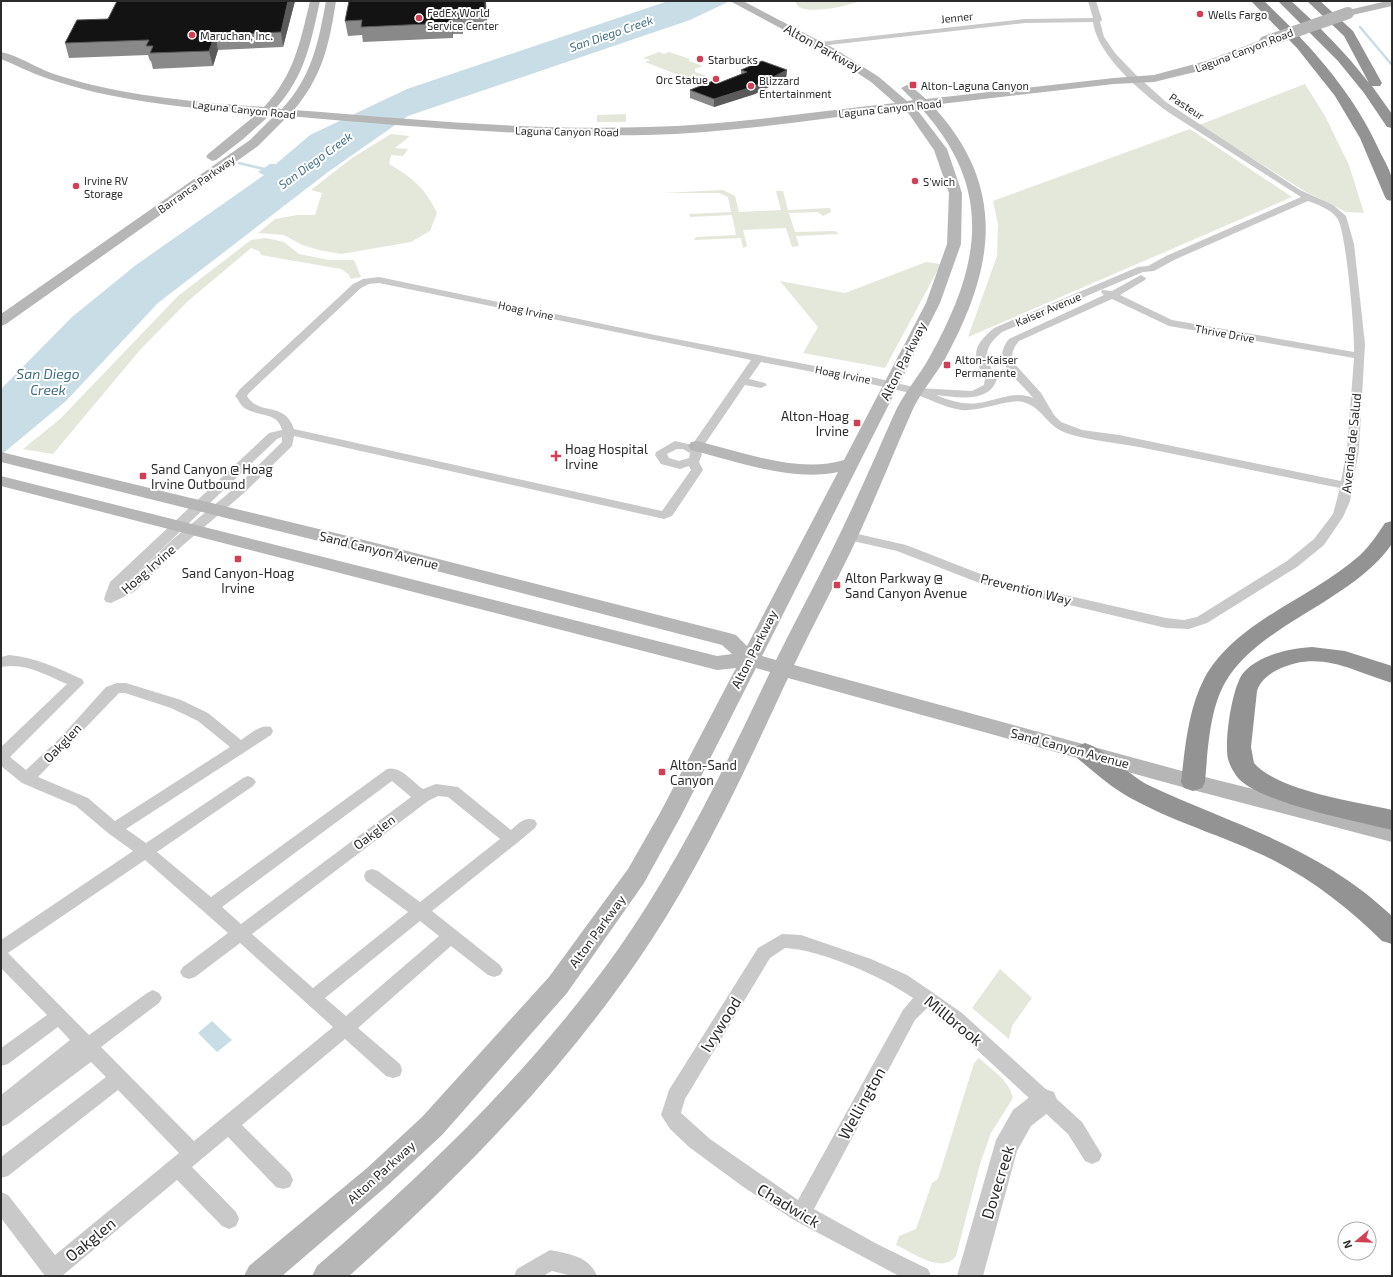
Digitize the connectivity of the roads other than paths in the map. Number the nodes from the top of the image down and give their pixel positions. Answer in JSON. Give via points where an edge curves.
{"nodes":[{"id":1,"x":315,"y":1,"type":"edge"},
{"id":2,"x":331,"y":1,"type":"edge"},
{"id":3,"x":754,"y":1,"type":"edge"},
{"id":4,"x":1092,"y":1,"type":"edge"},
{"id":5,"x":1249,"y":1,"type":"edge"},
{"id":6,"x":1257,"y":1,"type":"edge"},
{"id":7,"x":1269,"y":1,"type":"edge"},
{"id":8,"x":1284,"y":1,"type":"edge"},
{"id":9,"x":1295,"y":1,"type":"edge"},
{"id":10,"x":1313,"y":1,"type":"edge"},
{"id":11,"x":1379,"y":1,"type":"edge"},
{"id":12,"x":736,"y":2,"type":"edge"},
{"id":13,"x":1392,"y":3,"type":"edge"},
{"id":14,"x":1348,"y":13,"type":"junction"},
{"id":15,"x":1098,"y":20,"type":"junction"},
{"id":16,"x":1278,"y":20,"type":"junction"},
{"id":17,"x":835,"y":43,"type":"junction"},
{"id":18,"x":820,"y":44,"type":"junction"},
{"id":19,"x":854,"y":53,"type":"dead end"},
{"id":20,"x":1,"y":55,"type":"edge"},
{"id":21,"x":1,"y":65,"type":"edge"},
{"id":22,"x":1138,"y":81,"type":"junction"},
{"id":23,"x":900,"y":83,"type":"dead end"},
{"id":24,"x":1376,"y":83,"type":"junction"},
{"id":25,"x":1392,"y":105,"type":"edge"},
{"id":26,"x":917,"y":107,"type":"junction"},
{"id":27,"x":263,"y":115,"type":"junction"},
{"id":28,"x":281,"y":116,"type":"junction"},
{"id":29,"x":1392,"y":124,"type":"edge"},
{"id":30,"x":1377,"y":130,"type":"dead end"},
{"id":31,"x":1309,"y":197,"type":"junction"},
{"id":32,"x":1392,"y":197,"type":"edge"},
{"id":33,"x":1150,"y":269,"type":"junction"},
{"id":34,"x":1099,"y":288,"type":"junction"},
{"id":35,"x":1112,"y":295,"type":"junction"},
{"id":36,"x":7,"y":300,"type":"dead end"},
{"id":37,"x":1,"y":321,"type":"edge"},
{"id":38,"x":1359,"y":356,"type":"junction"},
{"id":39,"x":758,"y":358,"type":"junction"},
{"id":40,"x":1013,"y":369,"type":"junction"},
{"id":41,"x":742,"y":381,"type":"junction"},
{"id":42,"x":761,"y":384,"type":"dead end"},
{"id":43,"x":891,"y":384,"type":"junction"},
{"id":44,"x":917,"y":391,"type":"junction"},
{"id":45,"x":1003,"y":401,"type":"junction"},
{"id":46,"x":1043,"y":408,"type":"junction"},
{"id":47,"x":290,"y":432,"type":"junction"},
{"id":48,"x":694,"y":453,"type":"junction"},
{"id":49,"x":7,"y":458,"type":"edge"},
{"id":50,"x":851,"y":463,"type":"junction"},
{"id":51,"x":1,"y":481,"type":"edge"},
{"id":52,"x":1347,"y":486,"type":"junction"},
{"id":53,"x":207,"y":509,"type":"junction"},
{"id":54,"x":1392,"y":527,"type":"edge"},
{"id":55,"x":186,"y":528,"type":"junction"},
{"id":56,"x":849,"y":536,"type":"junction"},
{"id":57,"x":1182,"y":625,"type":"joint"},
{"id":58,"x":749,"y":659,"type":"junction"},
{"id":59,"x":1,"y":662,"type":"edge"},
{"id":60,"x":782,"y":669,"type":"junction"},
{"id":61,"x":1392,"y":675,"type":"edge"},
{"id":62,"x":266,"y":731,"type":"dead end"},
{"id":63,"x":240,"y":747,"type":"junction"},
{"id":64,"x":1085,"y":752,"type":"junction"},
{"id":65,"x":1,"y":757,"type":"edge"},
{"id":66,"x":27,"y":779,"type":"junction"},
{"id":67,"x":248,"y":782,"type":"dead end"},
{"id":68,"x":1193,"y":782,"type":"junction"},
{"id":69,"x":422,"y":796,"type":"junction"},
{"id":70,"x":1392,"y":820,"type":"edge"},
{"id":71,"x":529,"y":824,"type":"dead end"},
{"id":72,"x":114,"y":829,"type":"junction"},
{"id":73,"x":1392,"y":833,"type":"edge"},
{"id":74,"x":511,"y":839,"type":"junction"},
{"id":75,"x":145,"y":851,"type":"junction"},
{"id":76,"x":372,"y":876,"type":"dead end"},
{"id":77,"x":210,"y":906,"type":"junction"},
{"id":78,"x":421,"y":912,"type":"junction"},
{"id":79,"x":240,"y":933,"type":"junction"},
{"id":80,"x":1392,"y":933,"type":"edge"},
{"id":81,"x":451,"y":936,"type":"junction"},
{"id":82,"x":782,"y":941,"type":"joint"},
{"id":83,"x":1,"y":949,"type":"edge"},
{"id":84,"x":1,"y":957,"type":"edge"},
{"id":85,"x":494,"y":970,"type":"dead end"},
{"id":86,"x":189,"y":972,"type":"dead end"},
{"id":87,"x":926,"y":996,"type":"junction"},
{"id":88,"x":153,"y":998,"type":"dead end"},
{"id":89,"x":313,"y":998,"type":"junction"},
{"id":90,"x":60,"y":1016,"type":"junction"},
{"id":91,"x":346,"y":1028,"type":"junction"},
{"id":92,"x":88,"y":1046,"type":"junction"},
{"id":93,"x":1,"y":1058,"type":"edge"},
{"id":94,"x":393,"y":1070,"type":"dead end"},
{"id":95,"x":118,"y":1079,"type":"junction"},
{"id":96,"x":1045,"y":1100,"type":"junction"},
{"id":97,"x":1,"y":1106,"type":"edge"},
{"id":98,"x":671,"y":1115,"type":"joint"},
{"id":99,"x":1,"y":1118,"type":"edge"},
{"id":100,"x":229,"y":1126,"type":"junction"},
{"id":101,"x":193,"y":1154,"type":"junction"},
{"id":102,"x":1092,"y":1155,"type":"dead end"},
{"id":103,"x":178,"y":1167,"type":"junction"},
{"id":104,"x":1,"y":1169,"type":"edge"},
{"id":105,"x":283,"y":1180,"type":"dead end"},
{"id":106,"x":1,"y":1202,"type":"edge"},
{"id":107,"x":801,"y":1213,"type":"junction"},
{"id":108,"x":229,"y":1219,"type":"dead end"},
{"id":109,"x":259,"y":1276,"type":"edge"},
{"id":110,"x":327,"y":1276,"type":"edge"},
{"id":111,"x":524,"y":1276,"type":"edge"},
{"id":112,"x":587,"y":1276,"type":"edge"},
{"id":113,"x":922,"y":1276,"type":"edge"},
{"id":114,"x":970,"y":1276,"type":"edge"}],
"edges":[{"from":1,"to":27,"type":"main road","name":"Barranca Parkway","via":[[300,63],[288,86]]},
{"from":2,"to":28,"type":"main road","name":"Barranca Parkway","via":[[318,63],[311,78]]},
{"from":3,"to":17,"type":"main road","name":"Alton Parkway"},
{"from":4,"to":15,"type":"street","name":"Pasteur"},
{"from":5,"to":16,"type":"highway"},
{"from":6,"to":16,"type":"highway"},
{"from":7,"to":30,"type":"highway","via":[[1322,52],[1358,99]]},
{"from":8,"to":29,"type":"highway","via":[[1337,52]]},
{"from":9,"to":24,"type":"highway","via":[[1336,38]]},
{"from":10,"to":24,"type":"highway","via":[[1349,34]]},
{"from":11,"to":14,"type":"main road","name":"Laguna Canyon Road"},
{"from":12,"to":18,"type":"main road","name":"Alton Parkway"},
{"from":13,"to":14,"type":"main road","name":"Laguna Canyon Road"},
{"from":14,"to":22,"type":"main road","name":"Laguna Canyon Road","bridge":true,"via":[[1178,74]]},
{"from":15,"to":17,"type":"street","name":"Jenner","via":[[1024,21]]},
{"from":15,"to":22,"type":"street","name":"Pasteur","via":[[1097,29],[1103,43]]},
{"from":16,"to":32,"type":"highway","via":[[1313,59],[1353,113],[1374,153]]},
{"from":17,"to":18,"type":"street","name":"Jenner"},
{"from":17,"to":19,"type":"main road","name":"Alton Parkway"},
{"from":18,"to":26,"type":"main road","name":"Alton Parkway"},
{"from":20,"to":27,"type":"main road","name":"Laguna Canyon Road","via":[[50,76],[116,92]]},
{"from":21,"to":27,"type":"main road","name":"Laguna Canyon Road","via":[[41,80],[108,99],[150,107]]},
{"from":22,"to":26,"type":"main road","name":"Laguna Canyon Road","via":[[1114,81]]},
{"from":22,"to":31,"type":"street","name":"Pasteur","via":[[1163,105],[1297,192]]},
{"from":23,"to":26,"type":"main road","name":"Alton Parkway"},
{"from":24,"to":25,"type":"highway"},
{"from":26,"to":28,"type":"main road","name":"Laguna Canyon Road","via":[[648,131],[556,132]]},
{"from":26,"to":28,"type":"main road","name":"Laguna Canyon Road","via":[[713,133],[648,137],[516,137],[327,124]]},
{"from":26,"to":43,"type":"main road","name":"Alton Parkway","via":[[948,167],[957,199],[958,226],[948,271]]},
{"from":26,"to":44,"type":"main road","name":"Alton Parkway","via":[[953,139],[968,165],[978,201],[980,231],[966,294],[942,350]]},
{"from":27,"to":28,"type":"main road","name":"Laguna Canyon Road"},
{"from":27,"to":36,"type":"main road","name":"Barranca Parkway","via":[[234,141],[149,204]]},
{"from":28,"to":37,"type":"main road","name":"Barranca Parkway","via":[[254,143]]},
{"from":31,"to":33,"type":"street","name":"Kaiser Avenue"},
{"from":31,"to":38,"type":"street","name":"Avenida de Salud","via":[[1330,207],[1345,222],[1360,344]]},
{"from":33,"to":34,"type":"street","name":"Kaiser Avenue","via":[[1142,269]]},
{"from":33,"to":35,"type":"street","via":[[1149,273]]},
{"from":34,"to":35,"type":"street","name":"Thrive Drive"},
{"from":34,"to":44,"type":"street","name":"Kaiser Avenue","via":[[998,330],[985,341],[980,355],[991,379],[989,386],[982,391],[972,394]]},
{"from":35,"to":38,"type":"street","name":"Thrive Drive","via":[[1169,323]]},
{"from":35,"to":40,"type":"street","name":"Kaiser Avenue","via":[[1015,339],[1009,344],[1006,356]]},
{"from":38,"to":52,"type":"street","name":"Avenida de Salud","via":[[1353,444]]},
{"from":39,"to":41,"type":"street"},
{"from":39,"to":43,"type":"street","name":"Hoag Irvine"},
{"from":39,"to":47,"type":"street","name":"Hoag Irvine","via":[[372,280],[357,286],[241,396],[243,402],[249,406],[279,415],[287,421]]},
{"from":40,"to":45,"type":"street","name":"Kaiser Avenue","via":[[1016,388]]},
{"from":40,"to":46,"type":"street","name":"Kaiser Avenue","via":[[1034,392]]},
{"from":41,"to":42,"type":"street"},
{"from":41,"to":48,"type":"street"},
{"from":43,"to":44,"type":"street","name":"Hoag Irvine"},
{"from":43,"to":50,"type":"main road","name":"Alton Parkway"},
{"from":44,"to":45,"type":"street","name":"Kaiser Avenue","via":[[940,402],[958,406],[988,406]]},
{"from":44,"to":56,"type":"main road","name":"Alton Parkway","via":[[908,404]]},
{"from":45,"to":46,"type":"street","name":"Kaiser Avenue","via":[[1014,398],[1026,399]]},
{"from":46,"to":52,"type":"street","name":"Kaiser Avenue","via":[[1057,424],[1068,430]]},
{"from":47,"to":48,"type":"street","via":[[664,515],[668,513],[697,470]]},
{"from":47,"to":53,"type":"street","name":"Hoag Irvine","via":[[288,442],[240,490]]},
{"from":48,"to":50,"type":"main road","via":[[800,470],[828,470]]},
{"from":49,"to":53,"type":"main road","name":"Sand Canyon Avenue"},
{"from":50,"to":58,"type":"main road","name":"Alton Parkway"},
{"from":51,"to":55,"type":"main road","name":"Sand Canyon Avenue"},
{"from":52,"to":57,"type":"street","name":"Avenida de Salud","via":[[1338,514],[1319,542],[1292,564],[1202,620]]},
{"from":53,"to":55,"type":"street","name":"Hoag Irvine"},
{"from":53,"to":58,"type":"main road","name":"Sand Canyon Avenue","via":[[356,544],[729,640]]},
{"from":54,"to":68,"type":"highway","via":[[1386,540],[1357,569],[1267,630],[1228,661],[1207,697]]},
{"from":55,"to":55,"type":"street","name":"Hoag Irvine","via":[[115,585],[111,599],[129,589]]},
{"from":55,"to":58,"type":"main road","name":"Sand Canyon Avenue","via":[[717,663]]},
{"from":56,"to":57,"type":"street","name":"Prevention Way","via":[[902,548],[987,581]]},
{"from":56,"to":60,"type":"main road","name":"Alton Parkway"},
{"from":58,"to":60,"type":"main road","name":"Sand Canyon Avenue"},
{"from":58,"to":109,"type":"main road","name":"Alton Parkway","via":[[653,848],[616,906],[571,968],[432,1126]]},
{"from":59,"to":65,"type":"street","via":[[24,661],[77,683]]},
{"from":60,"to":64,"type":"main road","name":"Sand Canyon Avenue"},
{"from":60,"to":110,"type":"main road","name":"Alton Parkway","via":[[694,847],[614,974],[508,1104],[402,1210]]},
{"from":61,"to":70,"type":"highway","via":[[1364,662],[1329,655],[1308,655],[1275,661],[1249,681],[1238,744],[1243,766],[1258,781],[1297,796]]},
{"from":62,"to":63,"type":"street"},
{"from":63,"to":66,"type":"street","name":"Oakglen","via":[[203,717],[176,704],[126,688],[117,688],[111,691]]},
{"from":63,"to":72,"type":"street"},
{"from":64,"to":68,"type":"main road","name":"Sand Canyon Avenue"},
{"from":64,"to":80,"type":"highway","via":[[1138,790],[1285,855],[1315,872],[1376,917]]},
{"from":65,"to":66,"type":"street"},
{"from":66,"to":72,"type":"street","via":[[82,802]]},
{"from":67,"to":75,"type":"street"},
{"from":68,"to":73,"type":"main road","name":"Sand Canyon Avenue"},
{"from":69,"to":74,"type":"street","name":"Oakglen","via":[[436,790],[452,791]]},
{"from":69,"to":77,"type":"street","via":[[392,773]]},
{"from":69,"to":79,"type":"street","name":"Oakglen"},
{"from":71,"to":74,"type":"street"},
{"from":72,"to":75,"type":"street"},
{"from":74,"to":78,"type":"street"},
{"from":75,"to":77,"type":"street"},
{"from":75,"to":83,"type":"street"},
{"from":76,"to":78,"type":"street"},
{"from":77,"to":79,"type":"street"},
{"from":78,"to":81,"type":"street"},
{"from":78,"to":89,"type":"street"},
{"from":79,"to":86,"type":"street","name":"Oakglen"},
{"from":79,"to":89,"type":"street"},
{"from":81,"to":85,"type":"street"},
{"from":81,"to":91,"type":"street","name":"Oakglen"},
{"from":82,"to":87,"type":"street","name":"Millbrook","via":[[801,942],[865,964],[901,980]]},
{"from":82,"to":98,"type":"street","name":"Ivywood","via":[[764,953],[676,1096]]},
{"from":84,"to":90,"type":"street"},
{"from":87,"to":96,"type":"street","name":"Millbrook","via":[[956,1019]]},
{"from":87,"to":107,"type":"street","name":"Wellington","via":[[909,1015]]},
{"from":88,"to":92,"type":"street"},
{"from":89,"to":91,"type":"street"},
{"from":90,"to":92,"type":"street"},
{"from":90,"to":93,"type":"street"},
{"from":91,"to":94,"type":"street"},
{"from":91,"to":100,"type":"street","name":"Oakglen"},
{"from":92,"to":95,"type":"street"},
{"from":92,"to":97,"type":"street"},
{"from":92,"to":99,"type":"street"},
{"from":95,"to":101,"type":"street"},
{"from":95,"to":104,"type":"street"},
{"from":96,"to":102,"type":"street","name":"Millbrook","via":[[1075,1128]]},
{"from":96,"to":114,"type":"street","name":"Dovecreek","via":[[1022,1118],[1005,1148]]},
{"from":98,"to":107,"type":"street","name":"Chadwick","via":[[684,1131],[764,1191]]},
{"from":100,"to":101,"type":"street","name":"Oakglen"},
{"from":100,"to":105,"type":"street"},
{"from":101,"to":103,"type":"street","name":"Oakglen"},
{"from":103,"to":106,"type":"street","name":"Oakglen","via":[[53,1270]]},
{"from":103,"to":108,"type":"street"},
{"from":107,"to":113,"type":"street","name":"Chadwick","via":[[862,1248]]},
{"from":111,"to":112,"type":"street","via":[[550,1260],[576,1266]]}]}
